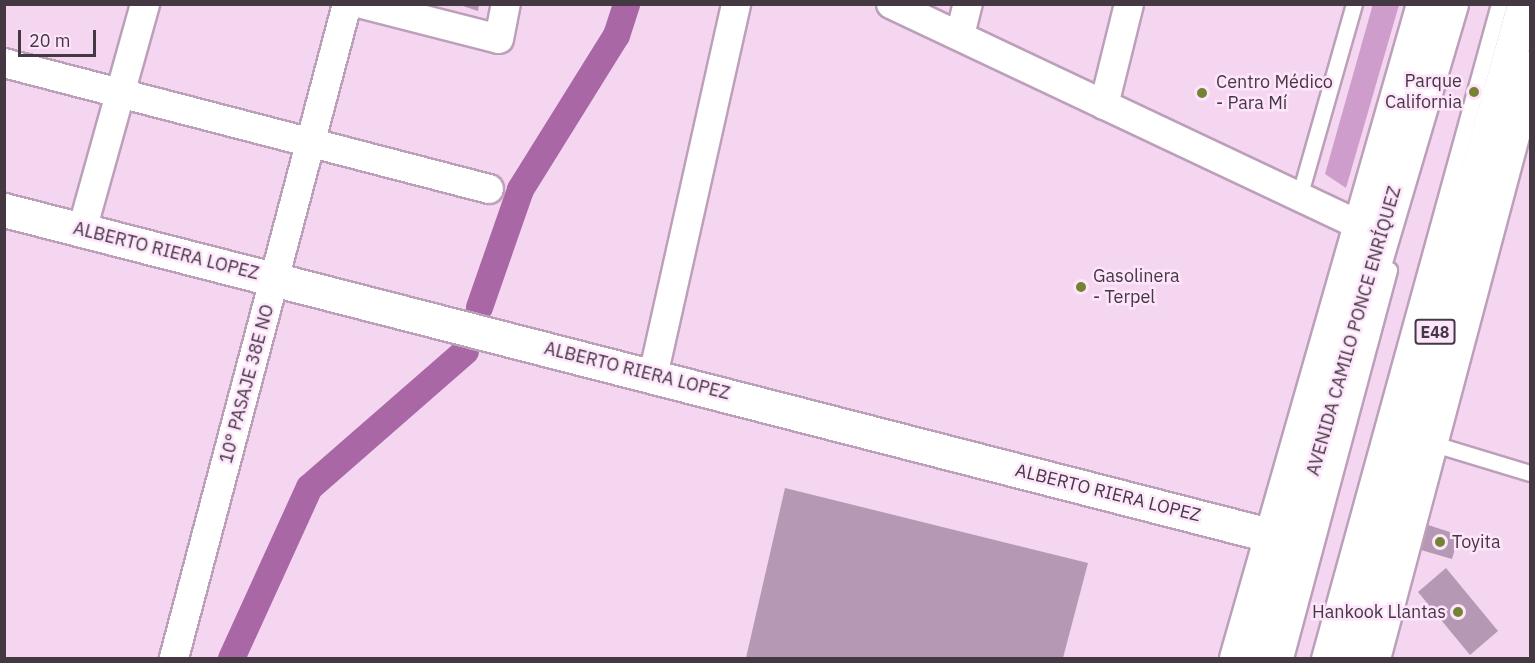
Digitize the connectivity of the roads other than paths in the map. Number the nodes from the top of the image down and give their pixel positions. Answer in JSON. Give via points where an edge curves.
{"nodes":[{"id":1,"x":145,"y":4,"type":"edge"},
{"id":2,"x":347,"y":4,"type":"edge"},
{"id":3,"x":362,"y":4,"type":"edge"},
{"id":4,"x":506,"y":4,"type":"edge"},
{"id":5,"x":736,"y":4,"type":"edge"},
{"id":6,"x":891,"y":4,"type":"edge"},
{"id":7,"x":968,"y":4,"type":"edge"},
{"id":8,"x":1129,"y":4,"type":"edge"},
{"id":9,"x":1354,"y":4,"type":"edge"},
{"id":10,"x":1423,"y":4,"type":"edge"},
{"id":11,"x":1451,"y":4,"type":"edge"},
{"id":12,"x":1465,"y":4,"type":"edge"},
{"id":13,"x":1499,"y":4,"type":"edge"},
{"id":14,"x":1524,"y":4,"type":"edge"},
{"id":15,"x":960,"y":35,"type":"junction"},
{"id":16,"x":4,"y":63,"type":"edge"},
{"id":17,"x":1530,"y":68,"type":"edge"},
{"id":18,"x":120,"y":93,"type":"junction"},
{"id":19,"x":1104,"y":105,"type":"junction"},
{"id":20,"x":310,"y":143,"type":"junction"},
{"id":21,"x":1398,"y":181,"type":"junction"},
{"id":22,"x":489,"y":189,"type":"dead end"},
{"id":23,"x":1299,"y":197,"type":"junction"},
{"id":24,"x":4,"y":210,"type":"edge"},
{"id":25,"x":1359,"y":225,"type":"junction"},
{"id":26,"x":82,"y":230,"type":"junction"},
{"id":27,"x":1371,"y":272,"type":"junction"},
{"id":28,"x":275,"y":278,"type":"junction"},
{"id":29,"x":653,"y":376,"type":"junction"},
{"id":30,"x":1431,"y":443,"type":"junction"},
{"id":31,"x":1530,"y":472,"type":"edge"},
{"id":32,"x":1292,"y":541,"type":"junction"},
{"id":33,"x":174,"y":658,"type":"edge"},
{"id":34,"x":1236,"y":658,"type":"edge"},
{"id":35,"x":1264,"y":658,"type":"edge"},
{"id":36,"x":1285,"y":658,"type":"edge"},
{"id":37,"x":1319,"y":658,"type":"edge"},
{"id":38,"x":1342,"y":658,"type":"edge"},
{"id":39,"x":1373,"y":658,"type":"edge"}],
"edges":[{"from":1,"to":18,"type":"street"},
{"from":2,"to":20,"type":"street","name":"10° PASAJE 38E NO"},
{"from":3,"to":4,"type":"street","via":[[499,39]]},
{"from":5,"to":29,"type":"street"},
{"from":6,"to":15,"type":"street"},
{"from":7,"to":15,"type":"street"},
{"from":8,"to":19,"type":"street"},
{"from":9,"to":23,"type":"lane"},
{"from":10,"to":25,"type":"main road","name":"AVENIDA CAMILO PONCE ENRÍQUEZ"},
{"from":11,"to":21,"type":"main road","name":"AVENIDA CAMILO PONCE ENRÍQUEZ"},
{"from":12,"to":32,"type":"lane","name":"AVENIDA CAMILO PONCE ENRÍQUEZ"},
{"from":13,"to":37,"type":"lane"},
{"from":14,"to":38,"type":"main road","number":"E48"},
{"from":15,"to":19,"type":"street"},
{"from":16,"to":18,"type":"street"},
{"from":17,"to":30,"type":"main road","number":"E48"},
{"from":18,"to":20,"type":"street"},
{"from":18,"to":26,"type":"street"},
{"from":19,"to":23,"type":"street"},
{"from":20,"to":22,"type":"street"},
{"from":20,"to":28,"type":"street","name":"10° PASAJE 38E NO"},
{"from":21,"to":25,"type":"main road"},
{"from":21,"to":27,"type":"main road","name":"AVENIDA CAMILO PONCE ENRÍQUEZ"},
{"from":23,"to":25,"type":"street"},
{"from":24,"to":26,"type":"main road","name":"ALBERTO RIERA LOPEZ"},
{"from":25,"to":27,"type":"main road"},
{"from":25,"to":32,"type":"main road","name":"AVENIDA CAMILO PONCE ENRÍQUEZ"},
{"from":26,"to":28,"type":"main road","name":"ALBERTO RIERA LOPEZ"},
{"from":27,"to":32,"type":"main road","name":"AVENIDA CAMILO PONCE ENRÍQUEZ"},
{"from":28,"to":29,"type":"main road","name":"ALBERTO RIERA LOPEZ"},
{"from":28,"to":33,"type":"street","name":"10° PASAJE 38E NO"},
{"from":29,"to":32,"type":"main road","name":"ALBERTO RIERA LOPEZ"},
{"from":30,"to":31,"type":"lane"},
{"from":30,"to":39,"type":"main road","number":"E48"},
{"from":32,"to":34,"type":"main road","name":"AVENIDA CAMILO PONCE ENRÍQUEZ"},
{"from":32,"to":35,"type":"main road","name":"AVENIDA CAMILO PONCE ENRÍQUEZ"},
{"from":32,"to":36,"type":"lane","name":"AVENIDA CAMILO PONCE ENRÍQUEZ"}]}
